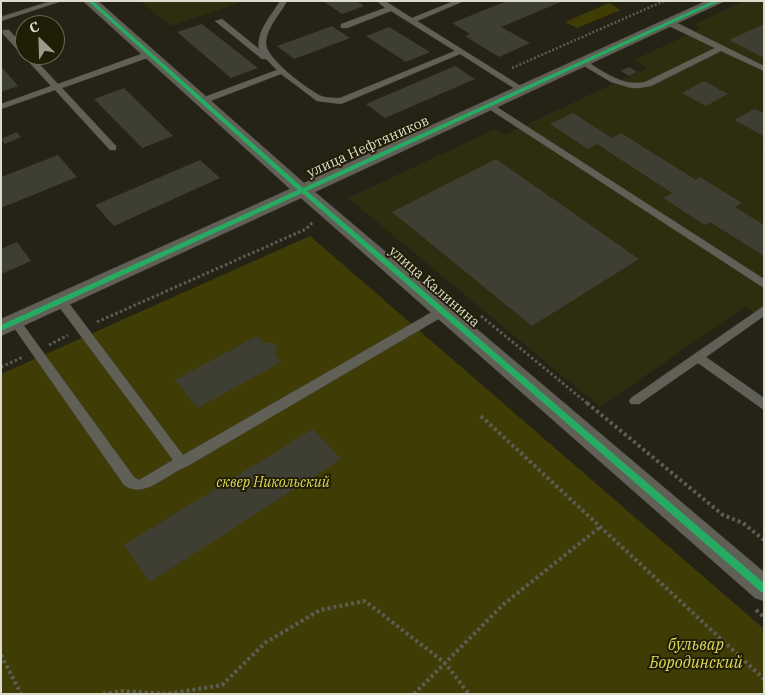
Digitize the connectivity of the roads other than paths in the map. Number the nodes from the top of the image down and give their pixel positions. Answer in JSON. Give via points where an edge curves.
{"nodes":[{"id":1,"x":59,"y":1,"type":"edge"},
{"id":2,"x":90,"y":1,"type":"edge"},
{"id":3,"x":284,"y":1,"type":"edge"},
{"id":4,"x":380,"y":1,"type":"edge"},
{"id":5,"x":461,"y":1,"type":"edge"},
{"id":6,"x":718,"y":1,"type":"edge"},
{"id":7,"x":391,"y":8,"type":"junction"},
{"id":8,"x":1,"y":19,"type":"edge"},
{"id":9,"x":412,"y":20,"type":"junction"},
{"id":10,"x":219,"y":21,"type":"dead end"},
{"id":11,"x":670,"y":22,"type":"junction"},
{"id":12,"x":344,"y":26,"type":"dead end"},
{"id":13,"x":6,"y":32,"type":"dead end"},
{"id":14,"x":15,"y":42,"type":"edge"},
{"id":15,"x":721,"y":48,"type":"junction"},
{"id":16,"x":462,"y":51,"type":"junction"},
{"id":17,"x":150,"y":54,"type":"junction"},
{"id":18,"x":265,"y":57,"type":"junction"},
{"id":19,"x":583,"y":63,"type":"junction"},
{"id":20,"x":36,"y":65,"type":"edge"},
{"id":21,"x":764,"y":69,"type":"edge"},
{"id":22,"x":283,"y":71,"type":"junction"},
{"id":23,"x":57,"y":87,"type":"junction"},
{"id":24,"x":523,"y":90,"type":"junction"},
{"id":25,"x":202,"y":101,"type":"junction"},
{"id":26,"x":489,"y":105,"type":"junction"},
{"id":27,"x":1,"y":107,"type":"edge"},
{"id":28,"x":113,"y":148,"type":"dead end"},
{"id":29,"x":302,"y":190,"type":"junction"},
{"id":30,"x":764,"y":284,"type":"edge"},
{"id":31,"x":61,"y":301,"type":"junction"},
{"id":32,"x":764,"y":310,"type":"edge"},
{"id":33,"x":443,"y":311,"type":"junction"},
{"id":34,"x":8,"y":325,"type":"edge"},
{"id":35,"x":698,"y":357,"type":"junction"},
{"id":36,"x":635,"y":400,"type":"dead end"},
{"id":37,"x":764,"y":405,"type":"edge"},
{"id":38,"x":182,"y":463,"type":"junction"},
{"id":39,"x":764,"y":589,"type":"edge"}],
"edges":[{"from":1,"to":8,"type":"lane"},
{"from":2,"to":17,"type":"street","name":"улица Калинина"},
{"from":3,"to":18,"type":"lane","via":[[263,39]]},
{"from":4,"to":7,"type":"lane"},
{"from":5,"to":9,"type":"lane"},
{"from":6,"to":11,"type":"street","name":"улица Нефтяников"},
{"from":7,"to":9,"type":"lane"},
{"from":7,"to":12,"type":"lane"},
{"from":9,"to":16,"type":"lane"},
{"from":10,"to":18,"type":"lane"},
{"from":11,"to":15,"type":"lane"},
{"from":11,"to":19,"type":"street","name":"улица Нефтяников"},
{"from":13,"to":14,"type":"lane"},
{"from":15,"to":19,"type":"lane","via":[[636,87],[613,80]]},
{"from":15,"to":21,"type":"lane"},
{"from":16,"to":22,"type":"lane","via":[[334,102],[320,99]]},
{"from":16,"to":24,"type":"lane"},
{"from":17,"to":23,"type":"lane"},
{"from":17,"to":25,"type":"street","name":"улица Калинина"},
{"from":18,"to":22,"type":"lane"},
{"from":19,"to":24,"type":"street","name":"улица Нефтяников"},
{"from":20,"to":23,"type":"lane"},
{"from":22,"to":25,"type":"lane"},
{"from":23,"to":27,"type":"lane"},
{"from":23,"to":28,"type":"lane"},
{"from":24,"to":26,"type":"street","name":"улица Нефтяников"},
{"from":25,"to":29,"type":"street","name":"улица Калинина"},
{"from":26,"to":29,"type":"street","name":"улица Нефтяников"},
{"from":26,"to":30,"type":"lane"},
{"from":29,"to":31,"type":"street","name":"улица Нефтяников"},
{"from":29,"to":33,"type":"street","name":"улица Калинина"},
{"from":31,"to":34,"type":"street","name":"улица Нефтяников"},
{"from":31,"to":38,"type":"lane"},
{"from":32,"to":35,"type":"lane"},
{"from":33,"to":38,"type":"lane"},
{"from":33,"to":39,"type":"street","name":"улица Калинина"},
{"from":34,"to":38,"type":"lane","via":[[36,351],[134,485],[141,485]]},
{"from":35,"to":36,"type":"lane"},
{"from":35,"to":37,"type":"lane"}]}
